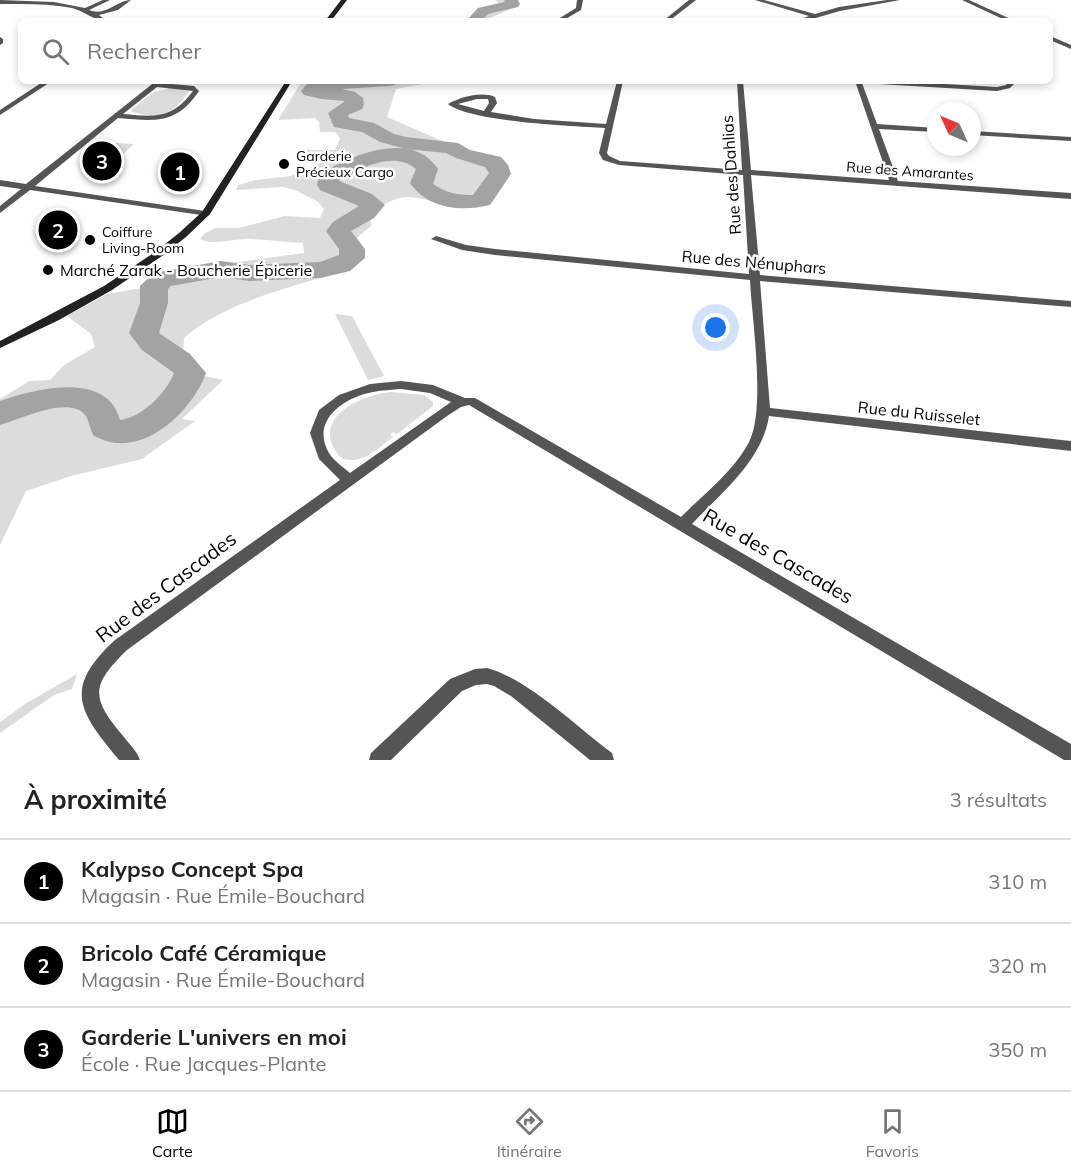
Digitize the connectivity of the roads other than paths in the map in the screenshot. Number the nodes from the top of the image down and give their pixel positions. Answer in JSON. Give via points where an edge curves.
{"nodes":[{"id":1,"x":107,"y":0,"type":"edge"},
{"id":2,"x":128,"y":0,"type":"edge"},
{"id":3,"x":344,"y":0,"type":"edge"},
{"id":4,"x":580,"y":0,"type":"edge"},
{"id":5,"x":693,"y":0,"type":"edge"},
{"id":6,"x":758,"y":0,"type":"edge"},
{"id":7,"x":897,"y":0,"type":"edge"},
{"id":8,"x":965,"y":0,"type":"edge"},
{"id":9,"x":0,"y":2,"type":"edge"},
{"id":10,"x":82,"y":10,"type":"junction"},
{"id":11,"x":95,"y":14,"type":"junction"},
{"id":12,"x":814,"y":16,"type":"junction"},
{"id":13,"x":100,"y":18,"type":"edge"},
{"id":14,"x":330,"y":18,"type":"edge"},
{"id":15,"x":563,"y":18,"type":"edge"},
{"id":16,"x":669,"y":18,"type":"edge"},
{"id":17,"x":808,"y":18,"type":"edge"},
{"id":18,"x":1005,"y":18,"type":"edge"},
{"id":19,"x":1053,"y":39,"type":"edge"},
{"id":20,"x":1071,"y":47,"type":"edge"},
{"id":21,"x":44,"y":84,"type":"edge"},
{"id":22,"x":157,"y":84,"type":"edge"},
{"id":23,"x":168,"y":84,"type":"edge"},
{"id":24,"x":288,"y":84,"type":"edge"},
{"id":25,"x":619,"y":84,"type":"edge"},
{"id":26,"x":740,"y":84,"type":"edge"},
{"id":27,"x":859,"y":84,"type":"edge"},
{"id":28,"x":910,"y":84,"type":"edge"},
{"id":29,"x":1011,"y":84,"type":"edge"},
{"id":30,"x":0,"y":113,"type":"edge"},
{"id":31,"x":486,"y":113,"type":"junction"},
{"id":32,"x":117,"y":116,"type":"junction"},
{"id":33,"x":609,"y":126,"type":"junction"},
{"id":34,"x":873,"y":126,"type":"junction"},
{"id":35,"x":927,"y":129,"type":"edge"},
{"id":36,"x":981,"y":134,"type":"edge"},
{"id":37,"x":1071,"y":139,"type":"edge"},
{"id":38,"x":747,"y":173,"type":"junction"},
{"id":39,"x":0,"y":183,"type":"edge"},
{"id":40,"x":895,"y":184,"type":"junction"},
{"id":41,"x":29,"y":188,"type":"junction"},
{"id":42,"x":1071,"y":196,"type":"edge"},
{"id":43,"x":0,"y":210,"type":"edge"},
{"id":44,"x":205,"y":214,"type":"junction"},
{"id":45,"x":436,"y":238,"type":"dead end"},
{"id":46,"x":756,"y":278,"type":"junction"},
{"id":47,"x":1071,"y":304,"type":"edge"},
{"id":48,"x":0,"y":345,"type":"edge"},
{"id":49,"x":462,"y":402,"type":"junction"},
{"id":50,"x":763,"y":411,"type":"junction"},
{"id":51,"x":1071,"y":446,"type":"edge"},
{"id":52,"x":349,"y":481,"type":"junction"},
{"id":53,"x":682,"y":525,"type":"junction"},
{"id":54,"x":1071,"y":754,"type":"edge"},
{"id":55,"x":131,"y":760,"type":"edge"},
{"id":56,"x":378,"y":760,"type":"edge"},
{"id":57,"x":605,"y":760,"type":"edge"}],
"edges":[{"from":1,"to":10,"type":"street"},
{"from":2,"to":11,"type":"street","via":[[116,9]]},
{"from":3,"to":14,"type":"main road"},
{"from":4,"to":15,"type":"street","via":[[579,9]]},
{"from":5,"to":16,"type":"street"},
{"from":6,"to":12,"type":"street"},
{"from":7,"to":12,"type":"street"},
{"from":8,"to":18,"type":"street"},
{"from":9,"to":10,"type":"street"},
{"from":10,"to":11,"type":"street"},
{"from":11,"to":13,"type":"street"},
{"from":12,"to":17,"type":"street"},
{"from":19,"to":20,"type":"street"},
{"from":21,"to":30,"type":"street"},
{"from":22,"to":32,"type":"street"},
{"from":23,"to":32,"type":"street","via":[[196,91],[180,112],[158,118]]},
{"from":24,"to":44,"type":"main road"},
{"from":25,"to":33,"type":"street"},
{"from":26,"to":38,"type":"street","name":"Rue des Dahlias"},
{"from":27,"to":34,"type":"street"},
{"from":28,"to":29,"type":"street","via":[[997,89]]},
{"from":31,"to":31,"type":"street","via":[[493,103],[491,97],[452,104]]},
{"from":31,"to":33,"type":"street"},
{"from":32,"to":41,"type":"street"},
{"from":33,"to":38,"type":"street","name":"Rue des Amarantes","via":[[603,153],[614,162]]},
{"from":34,"to":35,"type":"street"},
{"from":34,"to":40,"type":"street"},
{"from":36,"to":37,"type":"street"},
{"from":38,"to":40,"type":"street","name":"Rue des Amarantes"},
{"from":38,"to":46,"type":"street","name":"Rue des Dahlias"},
{"from":39,"to":41,"type":"street"},
{"from":40,"to":42,"type":"street","name":"Rue des Amarantes"},
{"from":41,"to":43,"type":"street"},
{"from":41,"to":44,"type":"street"},
{"from":44,"to":48,"type":"main road","via":[[169,248],[117,285]]},
{"from":45,"to":46,"type":"street","name":"Rue des Nénuphars","via":[[474,250]]},
{"from":46,"to":47,"type":"street","name":"Rue des Nénuphars"},
{"from":46,"to":50,"type":"street","name":"Rue des Dahlias"},
{"from":49,"to":52,"type":"street","name":"Rue des Cascades"},
{"from":49,"to":52,"type":"street","name":"Rue des Cascades","via":[[435,388],[394,384],[371,386],[341,399],[319,422],[316,439],[331,466]]},
{"from":49,"to":53,"type":"street","name":"Rue des Cascades","via":[[478,404]]},
{"from":50,"to":51,"type":"street","name":"Rue du Ruisselet"},
{"from":50,"to":53,"type":"street","name":"Rue des Dahlias","via":[[759,433],[746,457]]},
{"from":52,"to":55,"type":"street","name":"Rue des Cascades","via":[[121,645],[100,665],[91,686],[90,704],[100,723]]},
{"from":53,"to":54,"type":"street","name":"Rue des Cascades"},
{"from":56,"to":57,"type":"street","via":[[456,685],[487,676],[517,690]]}]}
